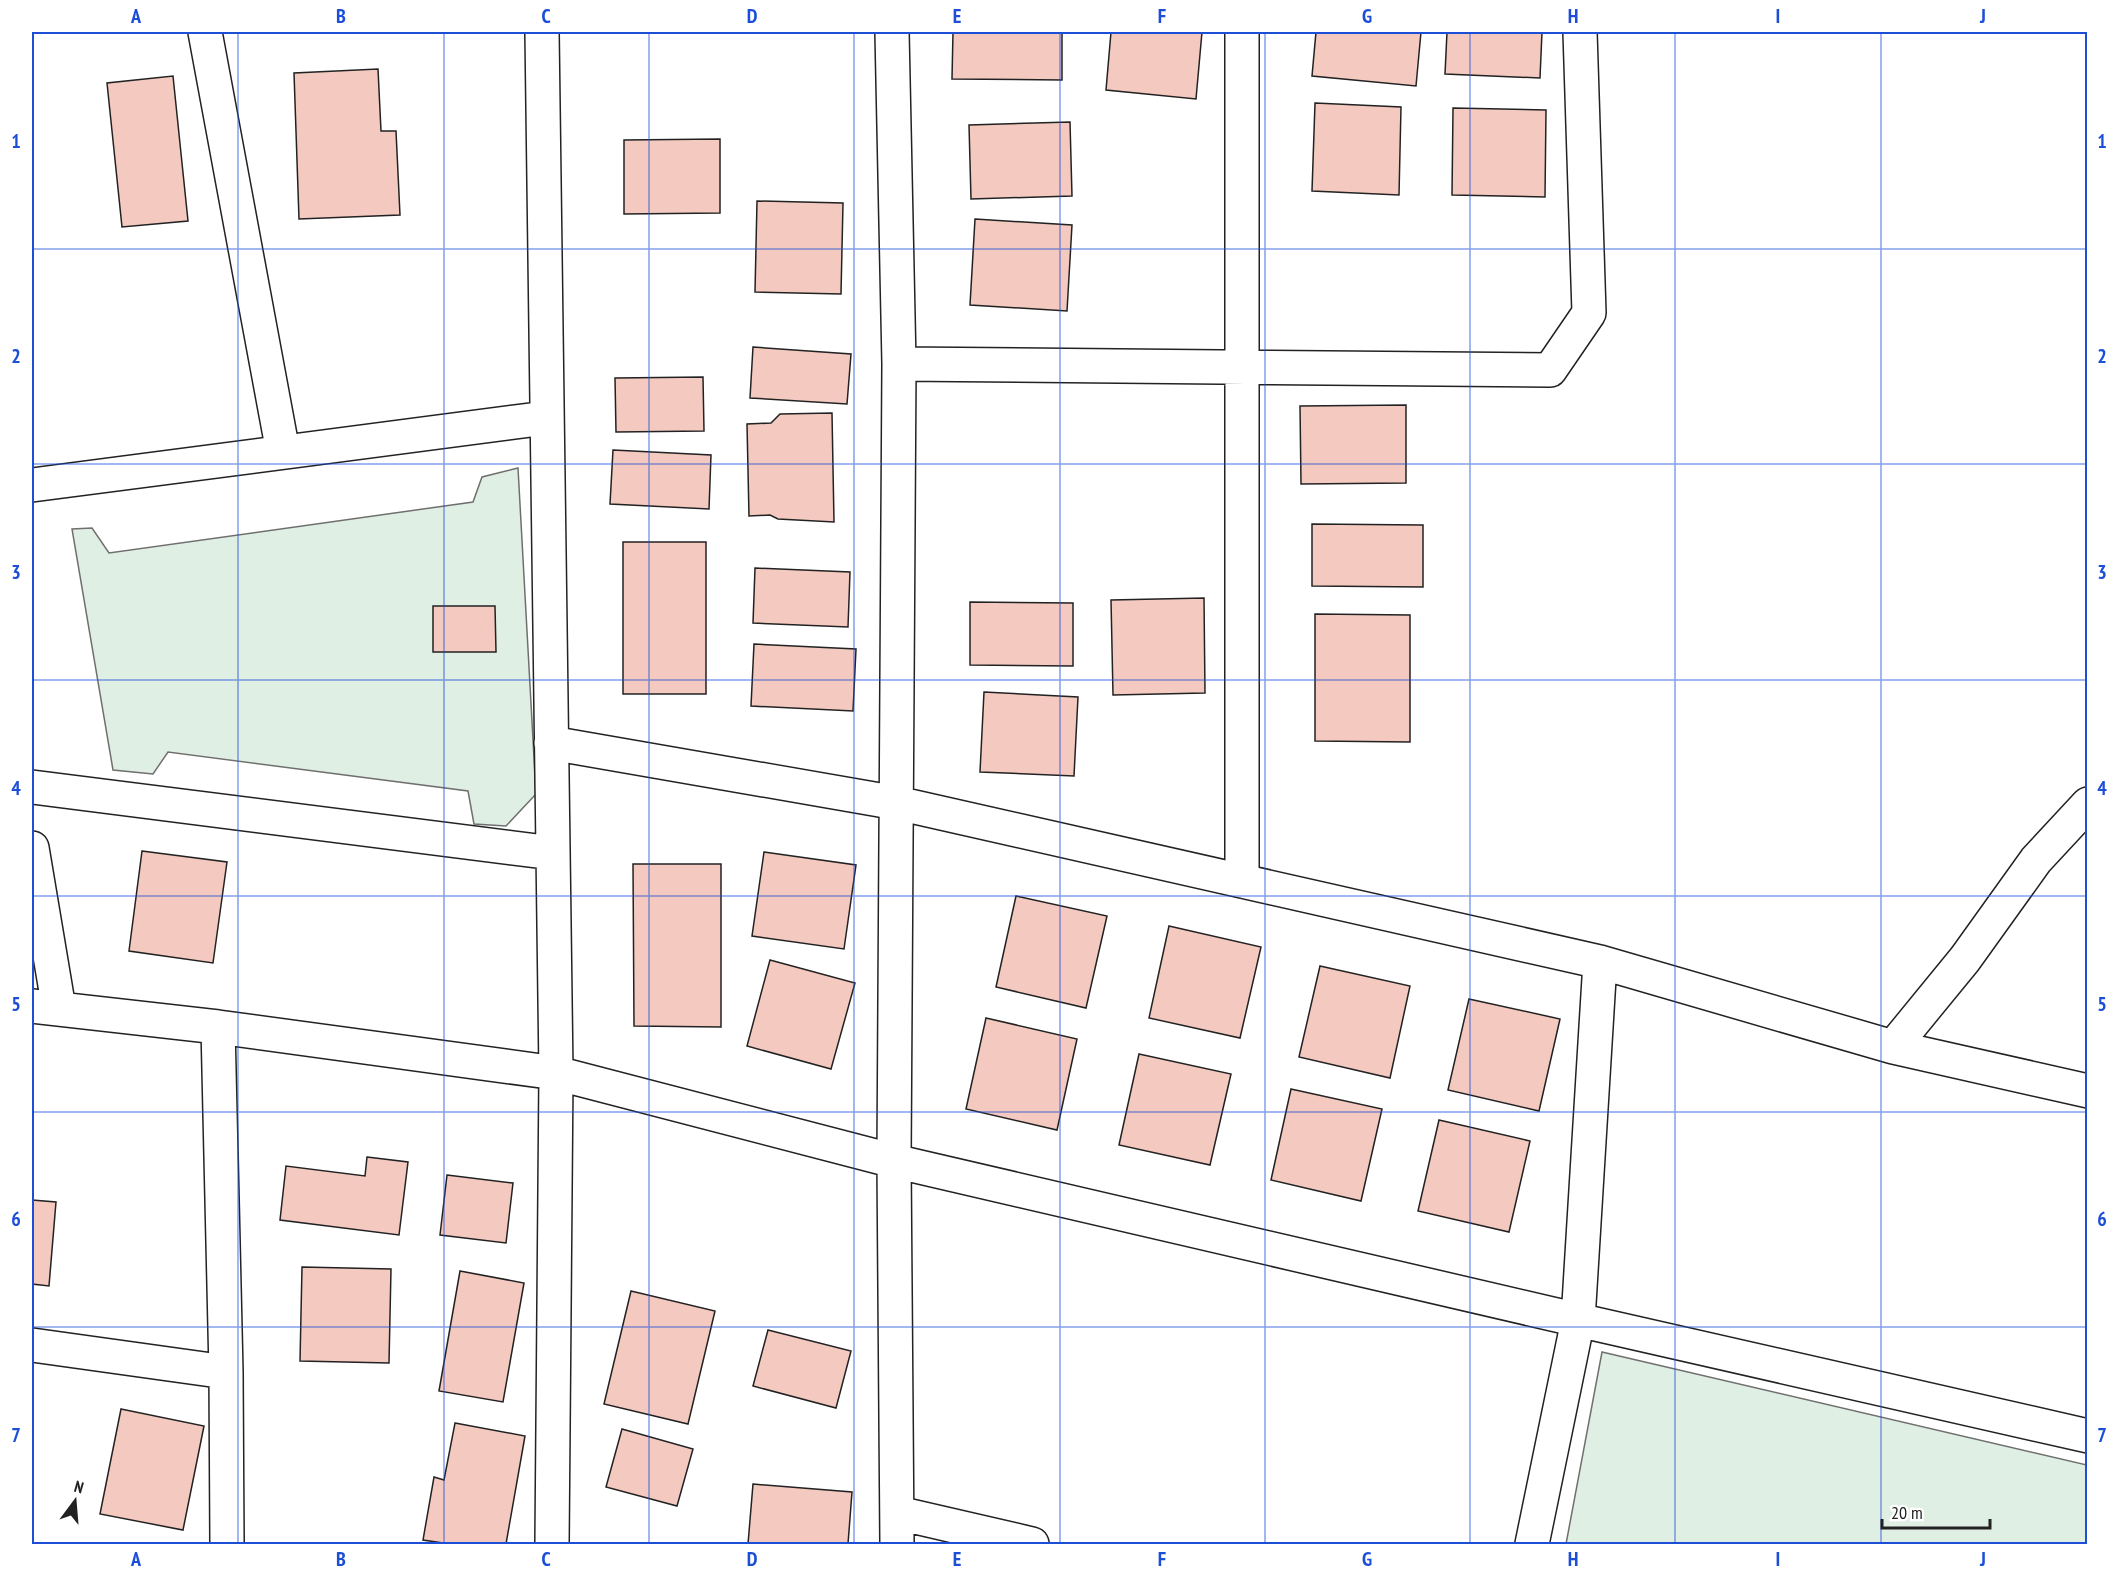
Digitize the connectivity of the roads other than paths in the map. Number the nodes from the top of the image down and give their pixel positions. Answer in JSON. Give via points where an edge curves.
{"nodes":[{"id":1,"x":205,"y":32,"type":"edge"},
{"id":2,"x":542,"y":32,"type":"edge"},
{"id":3,"x":892,"y":32,"type":"edge"},
{"id":4,"x":1242,"y":32,"type":"edge"},
{"id":5,"x":1580,"y":32,"type":"edge"},
{"id":6,"x":899,"y":364,"type":"junction"},
{"id":7,"x":1242,"y":367,"type":"junction"},
{"id":8,"x":546,"y":418,"type":"junction"},
{"id":9,"x":283,"y":452,"type":"junction"},
{"id":10,"x":32,"y":485,"type":"edge"},
{"id":11,"x":551,"y":743,"type":"junction"},
{"id":12,"x":32,"y":787,"type":"edge"},
{"id":13,"x":897,"y":803,"type":"junction"},
{"id":14,"x":2088,"y":804,"type":"edge"},
{"id":15,"x":32,"y":848,"type":"edge"},
{"id":16,"x":553,"y":853,"type":"junction"},
{"id":17,"x":1242,"y":881,"type":"junction"},
{"id":18,"x":1600,"y":962,"type":"junction"},
{"id":19,"x":45,"y":1007,"type":"edge"},
{"id":20,"x":218,"y":1027,"type":"junction"},
{"id":21,"x":1893,"y":1047,"type":"junction"},
{"id":22,"x":556,"y":1073,"type":"junction"},
{"id":23,"x":2088,"y":1091,"type":"edge"},
{"id":24,"x":894,"y":1161,"type":"junction"},
{"id":25,"x":1578,"y":1320,"type":"junction"},
{"id":26,"x":32,"y":1345,"type":"edge"},
{"id":27,"x":226,"y":1372,"type":"junction"},
{"id":28,"x":2088,"y":1436,"type":"edge"},
{"id":29,"x":898,"y":1529,"type":"edge"},
{"id":30,"x":227,"y":1545,"type":"edge"},
{"id":31,"x":552,"y":1545,"type":"edge"},
{"id":32,"x":1032,"y":1545,"type":"edge"},
{"id":33,"x":1532,"y":1545,"type":"edge"}],
"edges":[{"from":1,"to":9,"type":"street"},
{"from":2,"to":8,"type":"street"},
{"from":3,"to":6,"type":"street"},
{"from":4,"to":7,"type":"street"},
{"from":5,"to":7,"type":"street","via":[[1589,312],[1550,370]]},
{"from":6,"to":7,"type":"street"},
{"from":6,"to":13,"type":"street"},
{"from":7,"to":17,"type":"street"},
{"from":8,"to":9,"type":"street"},
{"from":8,"to":11,"type":"street"},
{"from":9,"to":10,"type":"street"},
{"from":11,"to":13,"type":"street"},
{"from":11,"to":16,"type":"street"},
{"from":12,"to":16,"type":"street"},
{"from":13,"to":17,"type":"street"},
{"from":13,"to":24,"type":"street"},
{"from":14,"to":21,"type":"street","via":[[2036,860],[1965,959]]},
{"from":15,"to":19,"type":"street"},
{"from":16,"to":22,"type":"street"},
{"from":17,"to":18,"type":"street"},
{"from":18,"to":21,"type":"street"},
{"from":18,"to":25,"type":"street"},
{"from":19,"to":20,"type":"street"},
{"from":20,"to":22,"type":"street"},
{"from":20,"to":27,"type":"street"},
{"from":21,"to":23,"type":"street"},
{"from":22,"to":24,"type":"street"},
{"from":22,"to":31,"type":"street"},
{"from":24,"to":25,"type":"street"},
{"from":24,"to":29,"type":"street"},
{"from":25,"to":28,"type":"street"},
{"from":25,"to":33,"type":"street"},
{"from":26,"to":27,"type":"street"},
{"from":27,"to":30,"type":"street"},
{"from":29,"to":32,"type":"street"}]}
